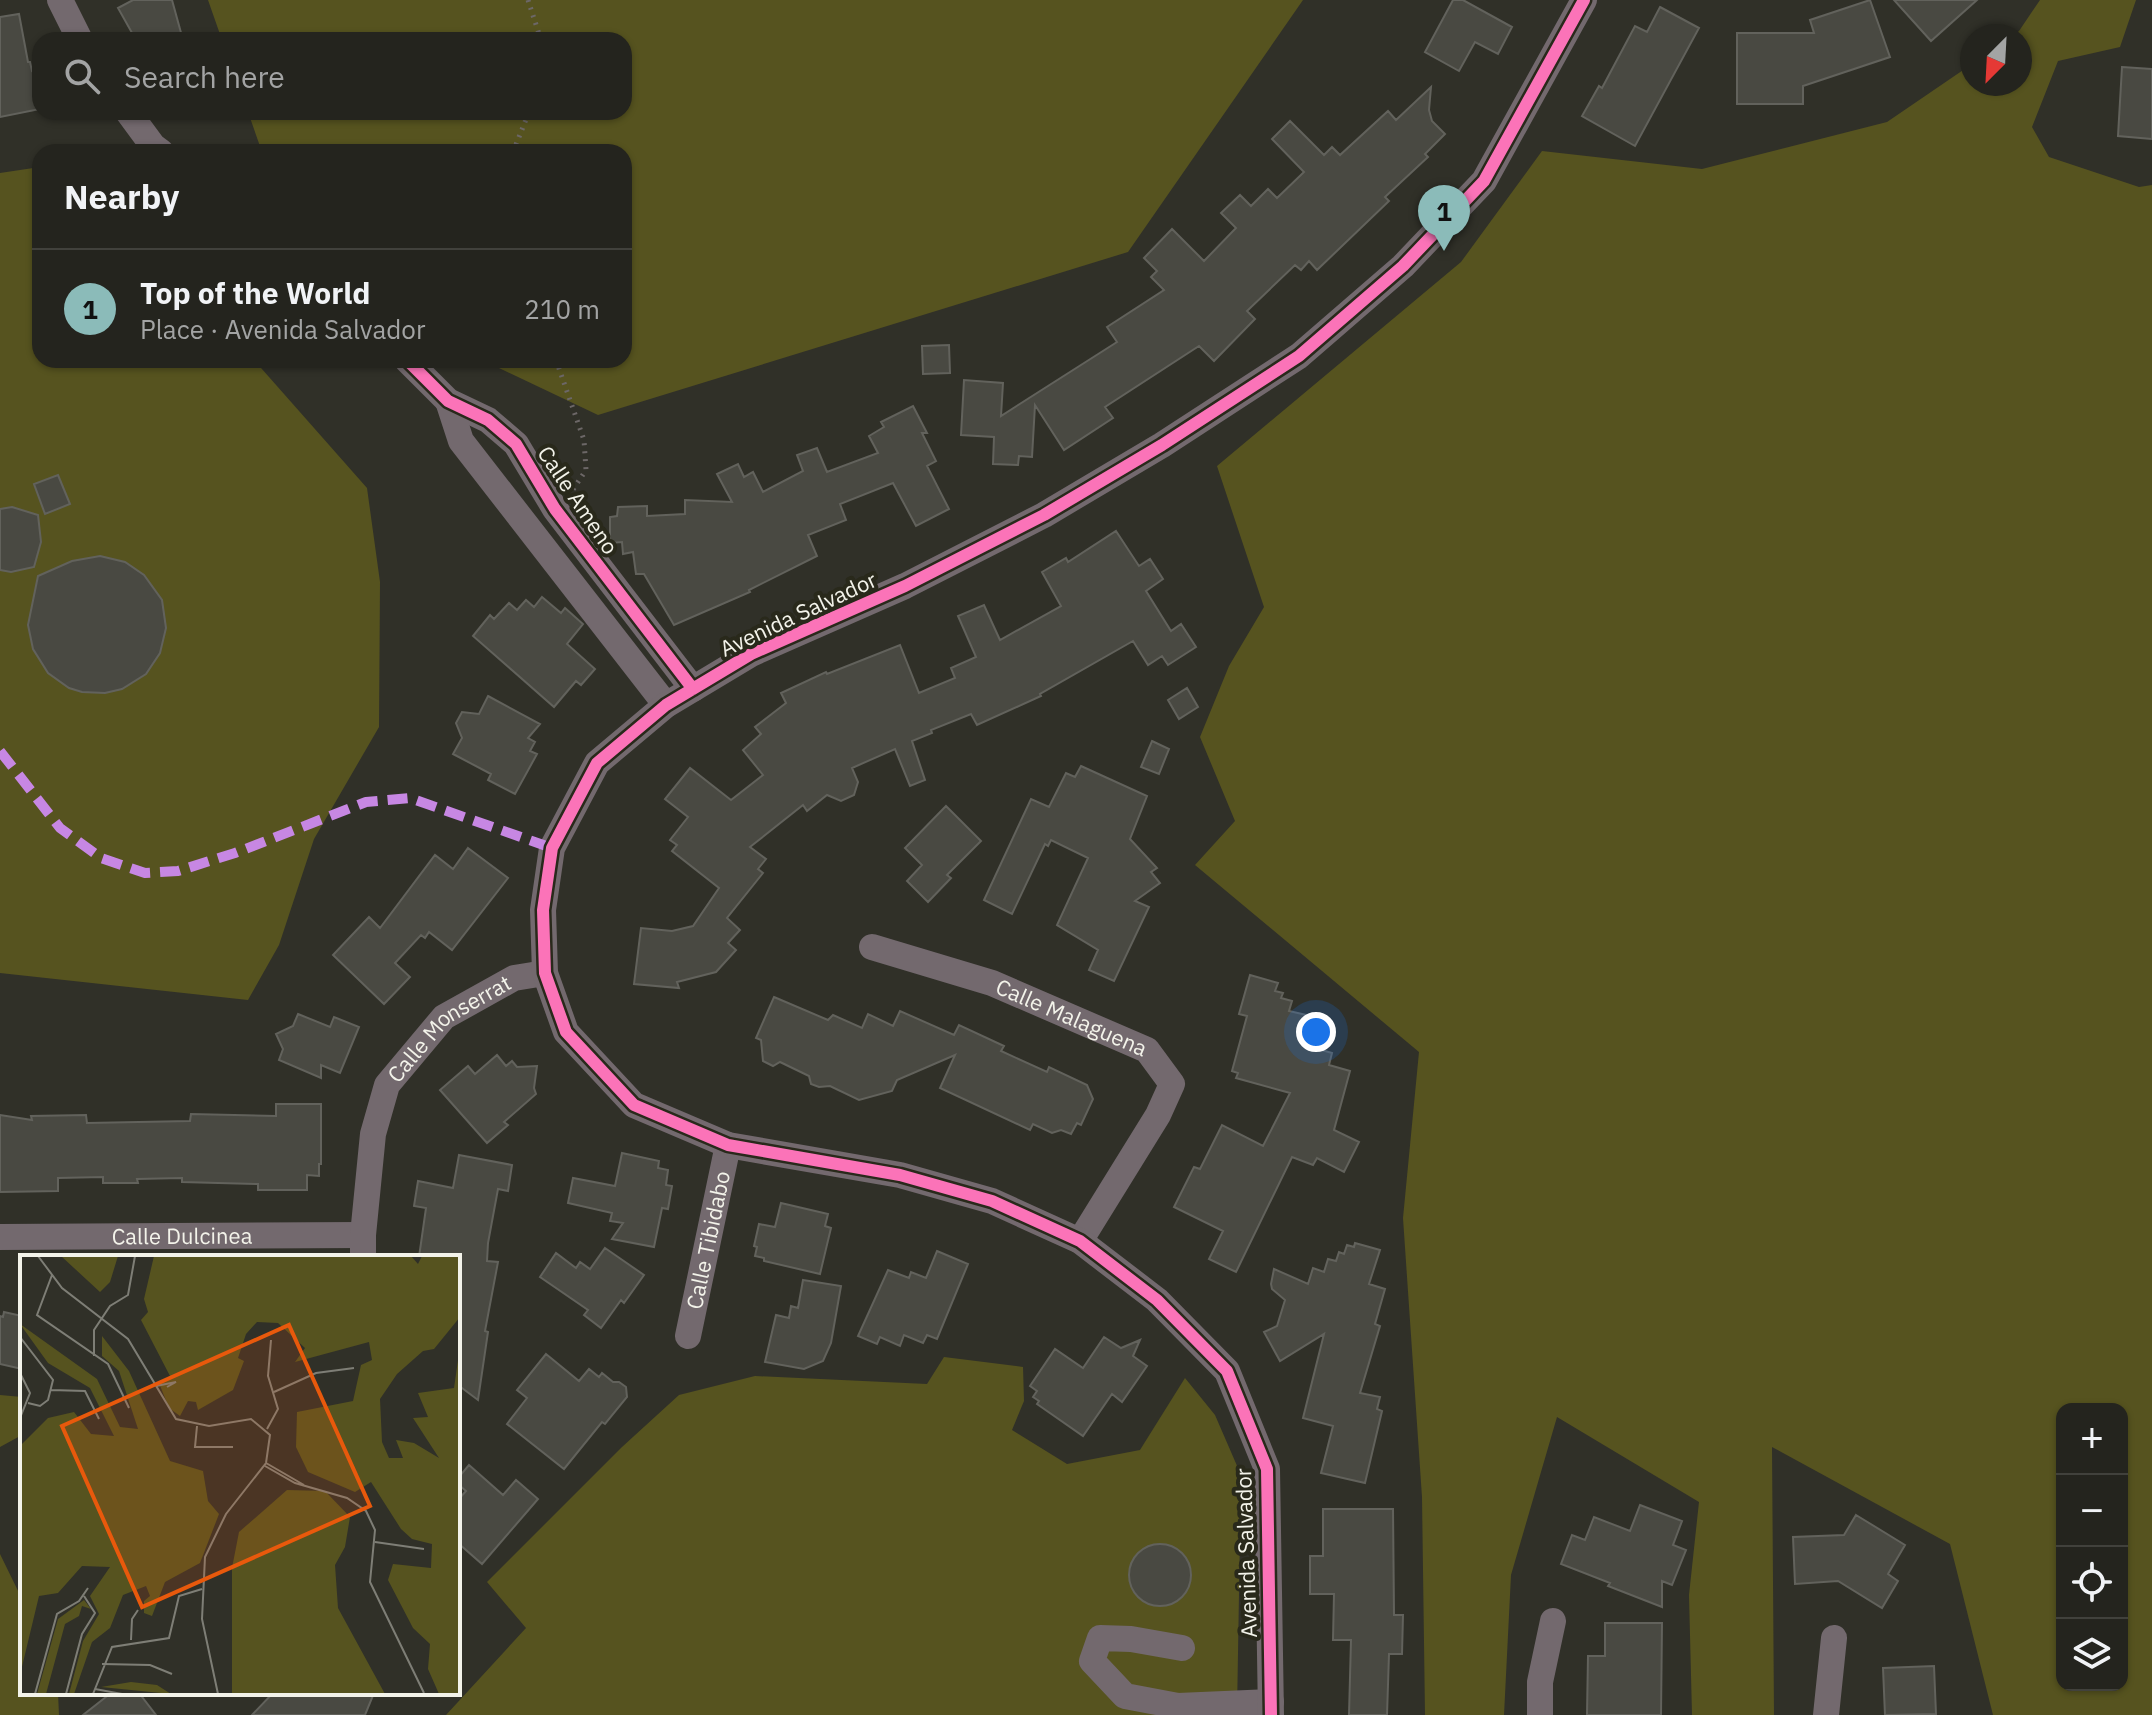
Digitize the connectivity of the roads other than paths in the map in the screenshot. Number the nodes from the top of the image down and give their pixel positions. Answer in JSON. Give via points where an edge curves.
{"nodes":[{"id":1,"x":60,"y":0,"type":"edge"},
{"id":2,"x":1584,"y":0,"type":"edge"},
{"id":3,"x":76,"y":32,"type":"edge"},
{"id":4,"x":134,"y":120,"type":"edge"},
{"id":5,"x":152,"y":144,"type":"edge"},
{"id":6,"x":415,"y":368,"type":"edge"},
{"id":7,"x":448,"y":401,"type":"junction"},
{"id":8,"x":693,"y":689,"type":"junction"},
{"id":9,"x":666,"y":705,"type":"junction"},
{"id":10,"x":872,"y":947,"type":"dead end"},
{"id":11,"x":545,"y":973,"type":"junction"},
{"id":12,"x":728,"y":1145,"type":"junction"},
{"id":13,"x":0,"y":1237,"type":"edge"},
{"id":14,"x":1080,"y":1241,"type":"junction"},
{"id":15,"x":363,"y":1246,"type":"edge"},
{"id":16,"x":688,"y":1336,"type":"dead end"},
{"id":17,"x":1553,"y":1621,"type":"dead end"},
{"id":18,"x":1834,"y":1638,"type":"dead end"},
{"id":19,"x":1182,"y":1648,"type":"dead end"},
{"id":20,"x":1271,"y":1708,"type":"edge"},
{"id":21,"x":1540,"y":1715,"type":"edge"},
{"id":22,"x":1826,"y":1715,"type":"edge"}],
"edges":[{"from":1,"to":3,"type":"street"},
{"from":2,"to":8,"type":"street","name":"Avenida Salvador","via":[[1484,181],[1403,266],[1299,356],[1044,515],[905,586],[751,654]]},
{"from":4,"to":5,"type":"street"},
{"from":6,"to":7,"type":"street","name":"Calle Ameno"},
{"from":7,"to":8,"type":"street","name":"Calle Ameno","via":[[488,420],[516,444],[555,509]]},
{"from":7,"to":9,"type":"street","name":"Calle Ameno","via":[[461,441]]},
{"from":8,"to":9,"type":"street","name":"Avenida Salvador"},
{"from":9,"to":11,"type":"street","name":"Avenida Salvador","via":[[597,763],[552,848],[543,910]]},
{"from":10,"to":14,"type":"street","name":"Calle Malaguena","via":[[992,983],[1147,1050],[1172,1084]]},
{"from":11,"to":12,"type":"street","name":"Avenida Salvador","via":[[566,1032],[634,1105]]},
{"from":11,"to":15,"type":"street","name":"Calle Monserrat","via":[[514,978],[444,1017],[387,1085],[373,1134]]},
{"from":12,"to":14,"type":"street","name":"Avenida Salvador","via":[[900,1175],[992,1201]]},
{"from":12,"to":16,"type":"street","name":"Calle Tibidabo"},
{"from":13,"to":15,"type":"street","name":"Calle Dulcinea"},
{"from":14,"to":20,"type":"street","name":"Avenida Salvador","via":[[1157,1300],[1227,1371],[1233,1385],[1267,1469]]},
{"from":17,"to":21,"type":"street","via":[[1540,1682]]},
{"from":18,"to":22,"type":"street"},
{"from":19,"to":20,"type":"street","via":[[1100,1638],[1092,1661],[1125,1696],[1178,1706]]}]}
